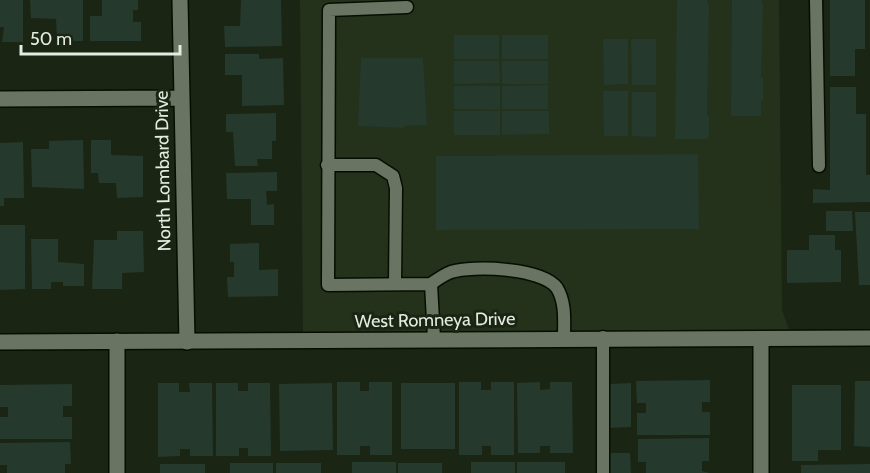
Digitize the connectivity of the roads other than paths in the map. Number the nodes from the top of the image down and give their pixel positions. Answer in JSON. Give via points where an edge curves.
{"nodes":[{"id":1,"x":180,"y":0,"type":"edge"},
{"id":2,"x":816,"y":0,"type":"edge"},
{"id":3,"x":406,"y":7,"type":"dead end"},
{"id":4,"x":181,"y":98,"type":"junction"},
{"id":5,"x":0,"y":99,"type":"edge"},
{"id":6,"x":327,"y":165,"type":"junction"},
{"id":7,"x":819,"y":166,"type":"dead end"},
{"id":8,"x":395,"y":283,"type":"junction"},
{"id":9,"x":431,"y":284,"type":"junction"},
{"id":10,"x":603,"y":337,"type":"junction"},
{"id":11,"x":564,"y":338,"type":"junction"},
{"id":12,"x":870,"y":338,"type":"edge"},
{"id":13,"x":434,"y":339,"type":"junction"},
{"id":14,"x":761,"y":339,"type":"junction"},
{"id":15,"x":117,"y":341,"type":"junction"},
{"id":16,"x":0,"y":342,"type":"edge"},
{"id":17,"x":186,"y":342,"type":"junction"},
{"id":18,"x":117,"y":473,"type":"edge"},
{"id":19,"x":603,"y":473,"type":"edge"},
{"id":20,"x":761,"y":473,"type":"edge"}],
"edges":[{"from":1,"to":4,"type":"street","name":"North Lombard Drive"},
{"from":2,"to":7,"type":"lane"},
{"from":3,"to":6,"type":"lane","via":[[329,10]]},
{"from":4,"to":5,"type":"street"},
{"from":4,"to":17,"type":"street","name":"North Lombard Drive"},
{"from":6,"to":8,"type":"lane","via":[[376,165],[393,176]]},
{"from":6,"to":8,"type":"lane","via":[[328,285]]},
{"from":8,"to":9,"type":"lane"},
{"from":9,"to":11,"type":"lane","via":[[442,276],[467,270],[531,272],[545,277],[561,297]]},
{"from":9,"to":13,"type":"lane"},
{"from":10,"to":11,"type":"street","name":"West Romneya Drive"},
{"from":10,"to":14,"type":"street","name":"West Romneya Drive"},
{"from":10,"to":19,"type":"lane"},
{"from":11,"to":13,"type":"street","name":"West Romneya Drive"},
{"from":12,"to":14,"type":"street","name":"West Romneya Drive"},
{"from":13,"to":17,"type":"street","name":"West Romneya Drive"},
{"from":14,"to":20,"type":"street"},
{"from":15,"to":16,"type":"street","name":"West Romneya Drive"},
{"from":15,"to":17,"type":"street","name":"West Romneya Drive"},
{"from":15,"to":18,"type":"street"}]}
